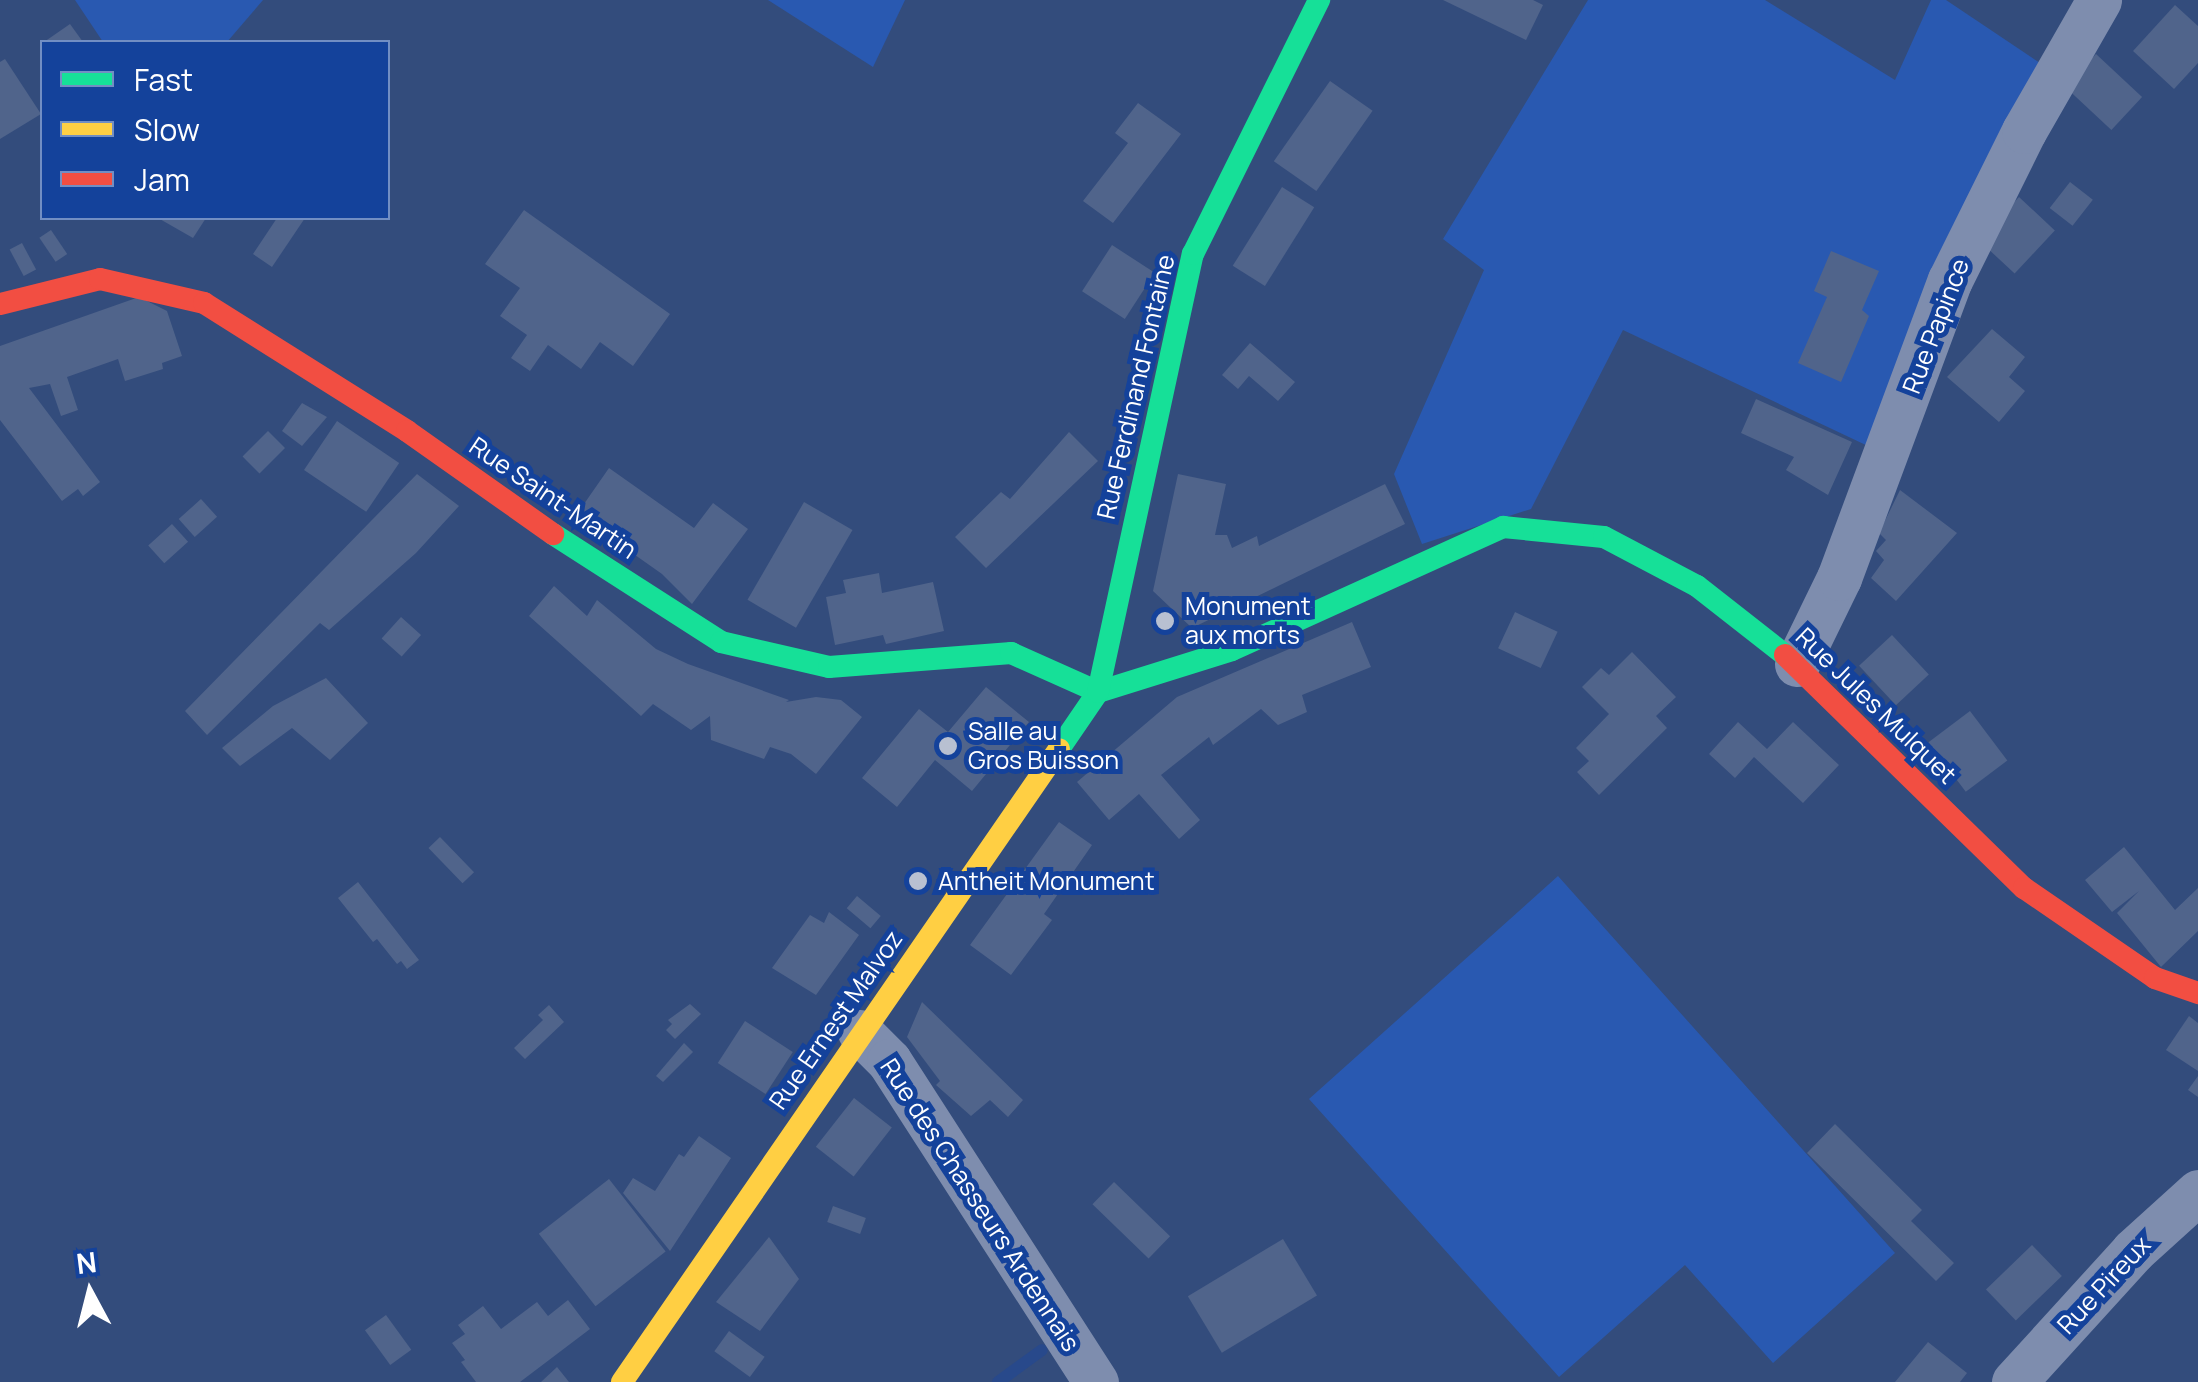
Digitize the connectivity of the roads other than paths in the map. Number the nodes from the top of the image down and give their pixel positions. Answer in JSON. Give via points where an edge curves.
{"nodes":[{"id":1,"x":1319,"y":0,"type":"edge"},
{"id":2,"x":2099,"y":0,"type":"edge"},
{"id":3,"x":0,"y":304,"type":"edge"},
{"id":4,"x":1798,"y":664,"type":"junction"},
{"id":5,"x":1098,"y":692,"type":"junction"},
{"id":6,"x":2198,"y":992,"type":"edge"},
{"id":7,"x":860,"y":1032,"type":"junction"},
{"id":8,"x":2198,"y":1192,"type":"edge"},
{"id":9,"x":622,"y":1382,"type":"edge"},
{"id":10,"x":1096,"y":1382,"type":"edge"},
{"id":11,"x":2014,"y":1382,"type":"edge"}],
"edges":[{"from":1,"to":5,"type":"street","name":"Rue Ferdinand Fontaine","via":[[1193,254]]},
{"from":2,"to":4,"type":"street","name":"Rue Papince","via":[[1950,280],[1839,578]]},
{"from":3,"to":5,"type":"street","name":"Rue Saint-Martin","via":[[100,279],[204,303],[721,642],[829,667],[1011,653]]},
{"from":4,"to":5,"type":"street","name":"Rue Jules Mulquet","via":[[1697,586],[1604,536],[1503,528],[1232,650]]},
{"from":4,"to":6,"type":"street","name":"Rue Jules Mulquet","via":[[2024,888],[2155,978]]},
{"from":5,"to":7,"type":"street","name":"Rue Ernest Malvoz"},
{"from":7,"to":9,"type":"street","name":"Rue Ernest Malvoz"},
{"from":7,"to":10,"type":"street","name":"Rue des Chasseurs Ardennais","via":[[888,1061]]},
{"from":8,"to":11,"type":"street","name":"Rue Pireux","via":[[2133,1251]]}]}
